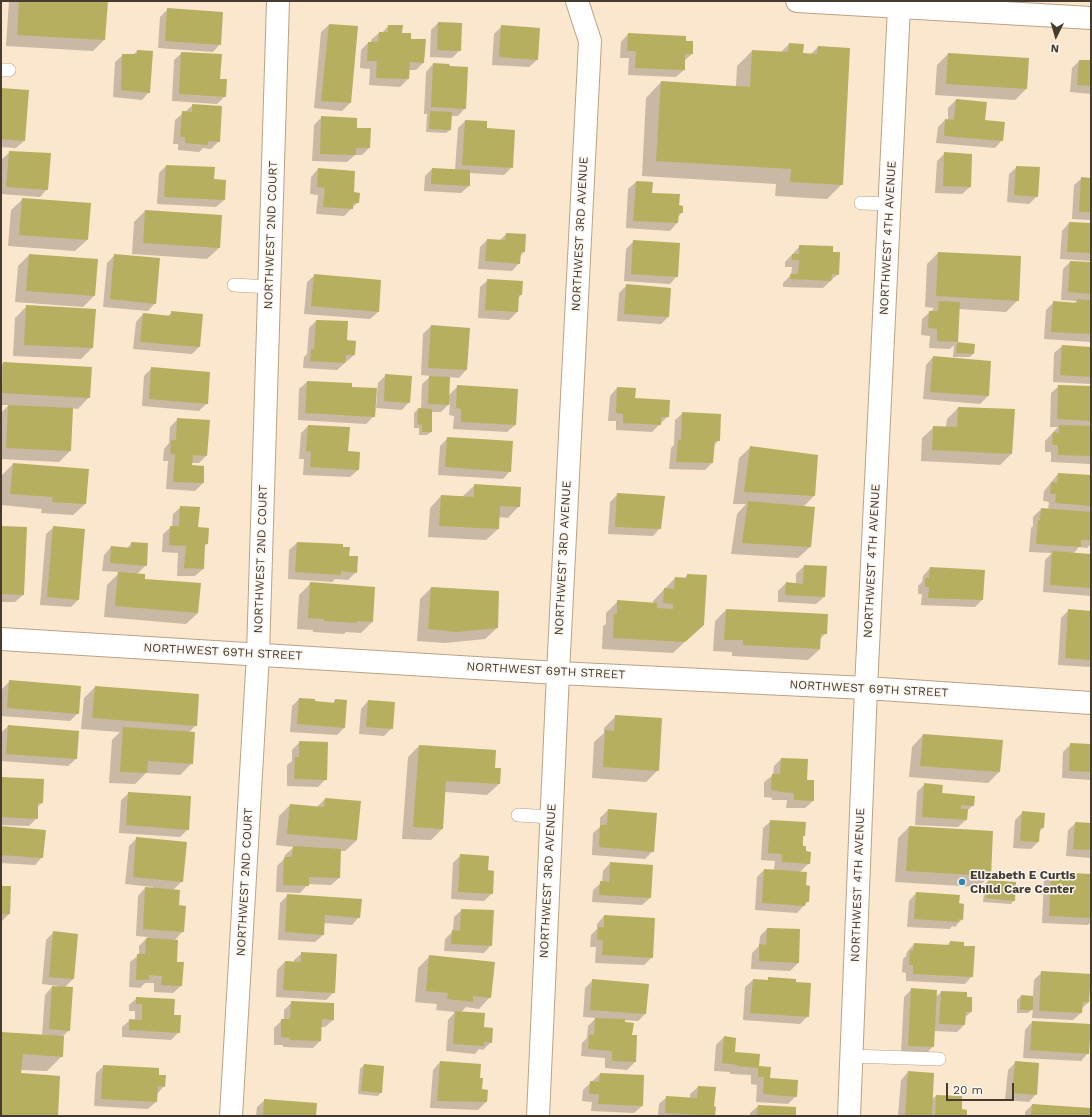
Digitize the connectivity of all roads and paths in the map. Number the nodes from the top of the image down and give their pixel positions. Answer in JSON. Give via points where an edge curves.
{"nodes":[{"id":1,"x":278,"y":1,"type":"edge"},
{"id":2,"x":577,"y":1,"type":"edge"},
{"id":3,"x":797,"y":1,"type":"edge"},
{"id":4,"x":899,"y":7,"type":"junction"},
{"id":5,"x":1011,"y":7,"type":"edge"},
{"id":6,"x":1091,"y":18,"type":"edge"},
{"id":7,"x":860,"y":203,"type":"dead end"},
{"id":8,"x":890,"y":204,"type":"junction"},
{"id":9,"x":234,"y":285,"type":"dead end"},
{"id":10,"x":269,"y":287,"type":"junction"},
{"id":11,"x":1,"y":639,"type":"edge"},
{"id":12,"x":258,"y":654,"type":"junction"},
{"id":13,"x":558,"y":673,"type":"junction"},
{"id":14,"x":866,"y":688,"type":"junction"},
{"id":15,"x":1091,"y":703,"type":"edge"},
{"id":16,"x":518,"y":815,"type":"dead end"},
{"id":17,"x":551,"y":817,"type":"junction"},
{"id":18,"x":851,"y":1056,"type":"junction"},
{"id":19,"x":939,"y":1059,"type":"dead end"},
{"id":20,"x":231,"y":1116,"type":"edge"},
{"id":21,"x":538,"y":1116,"type":"edge"},
{"id":22,"x":849,"y":1116,"type":"edge"}],
"edges":[{"from":1,"to":10,"type":"street","name":"NORTHWEST 2ND COURT"},
{"from":2,"to":13,"type":"street","name":"NORTHWEST 3RD AVENUE","via":[[590,41]]},
{"from":3,"to":4,"type":"street"},
{"from":4,"to":5,"type":"street"},
{"from":4,"to":8,"type":"street","name":"NORTHWEST 4TH AVENUE"},
{"from":5,"to":6,"type":"street"},
{"from":7,"to":8,"type":"lane"},
{"from":8,"to":14,"type":"street","name":"NORTHWEST 4TH AVENUE"},
{"from":9,"to":10,"type":"lane"},
{"from":10,"to":12,"type":"street","name":"NORTHWEST 2ND COURT"},
{"from":11,"to":12,"type":"street","name":"NORTHWEST 69TH STREET"},
{"from":12,"to":13,"type":"street","name":"NORTHWEST 69TH STREET"},
{"from":12,"to":20,"type":"street","name":"NORTHWEST 2ND COURT"},
{"from":13,"to":14,"type":"street","name":"NORTHWEST 69TH STREET"},
{"from":13,"to":17,"type":"street","name":"NORTHWEST 3RD AVENUE"},
{"from":14,"to":15,"type":"street","name":"NORTHWEST 69TH STREET"},
{"from":14,"to":18,"type":"street","name":"NORTHWEST 4TH AVENUE"},
{"from":16,"to":17,"type":"lane"},
{"from":17,"to":21,"type":"street","name":"NORTHWEST 3RD AVENUE"},
{"from":18,"to":19,"type":"lane"},
{"from":18,"to":22,"type":"street","name":"NORTHWEST 4TH AVENUE"}]}
